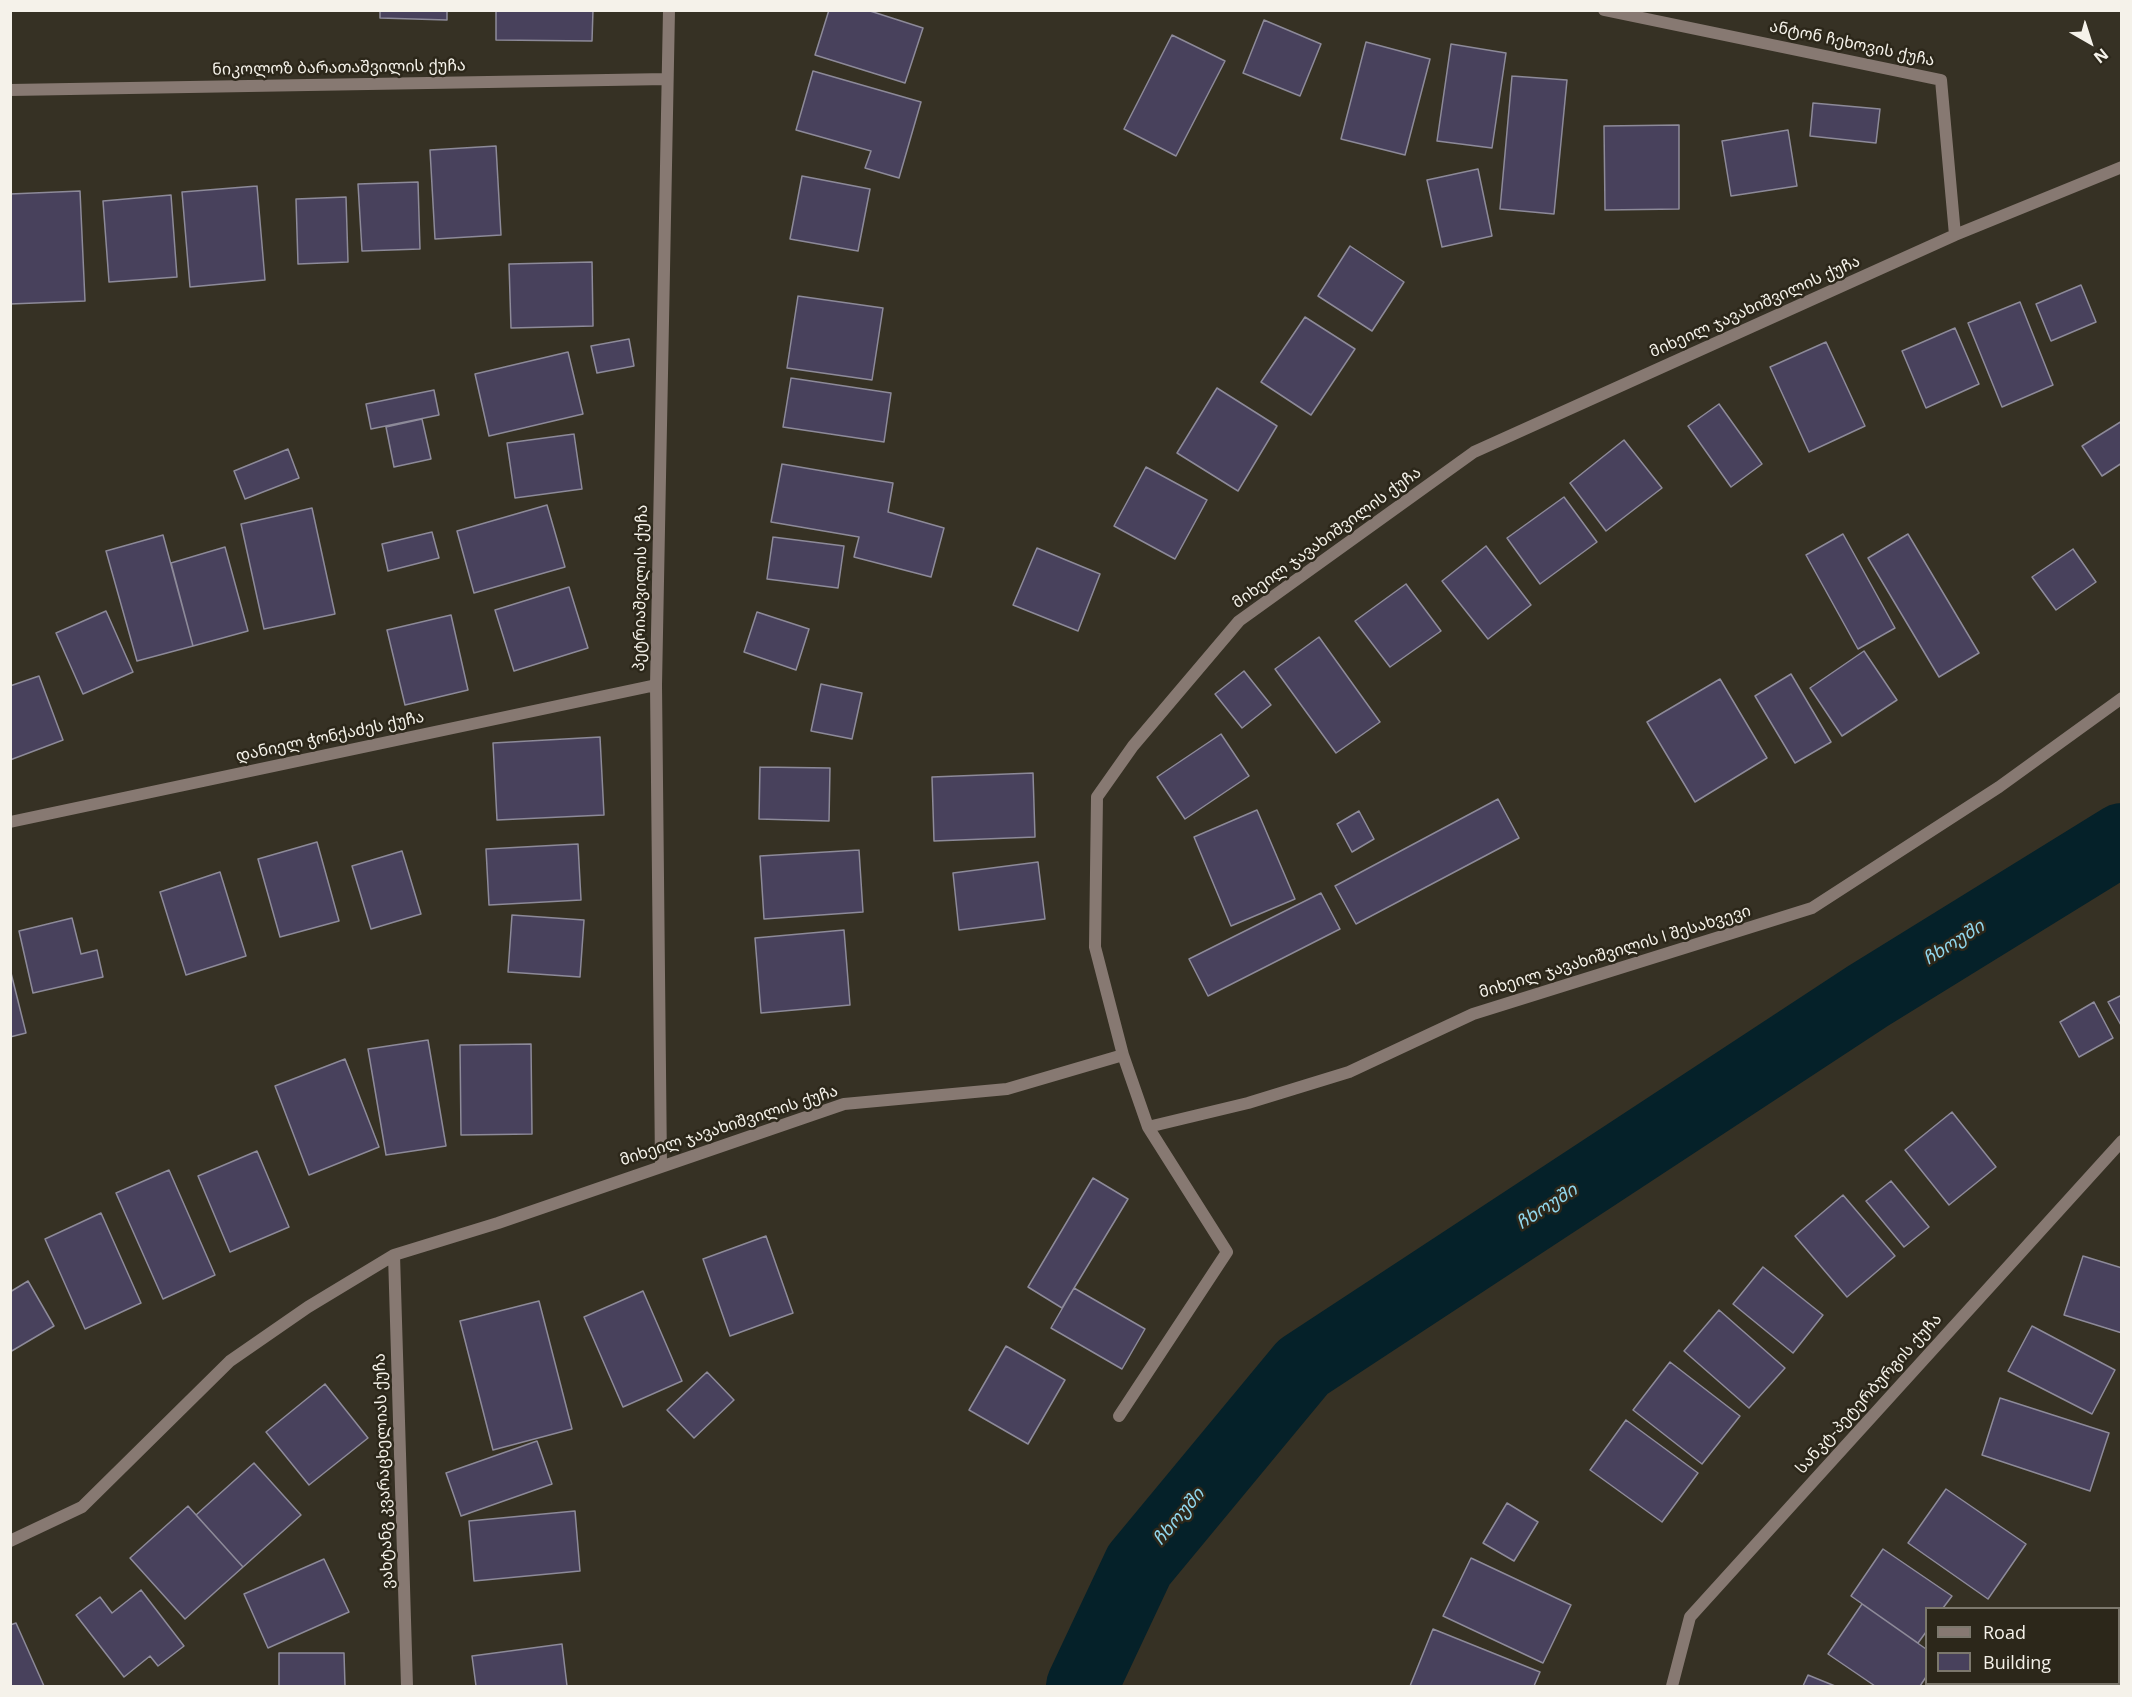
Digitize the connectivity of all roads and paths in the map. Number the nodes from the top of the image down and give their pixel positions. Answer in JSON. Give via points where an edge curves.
{"nodes":[{"id":1,"x":669,"y":10,"type":"edge"},
{"id":2,"x":1604,"y":10,"type":"edge"},
{"id":3,"x":667,"y":79,"type":"junction"},
{"id":4,"x":10,"y":90,"type":"edge"},
{"id":5,"x":2121,"y":167,"type":"edge"},
{"id":6,"x":1955,"y":235,"type":"junction"},
{"id":7,"x":656,"y":685,"type":"junction"},
{"id":8,"x":2121,"y":698,"type":"edge"},
{"id":9,"x":10,"y":822,"type":"edge"},
{"id":10,"x":1123,"y":1055,"type":"junction"},
{"id":11,"x":1148,"y":1127,"type":"junction"},
{"id":12,"x":2121,"y":1141,"type":"edge"},
{"id":13,"x":661,"y":1166,"type":"junction"},
{"id":14,"x":394,"y":1255,"type":"junction"},
{"id":15,"x":1119,"y":1416,"type":"dead end"},
{"id":16,"x":10,"y":1541,"type":"edge"},
{"id":17,"x":407,"y":1686,"type":"edge"},
{"id":18,"x":1672,"y":1686,"type":"edge"}],
"edges":[{"from":1,"to":3,"type":"street","name":"პეტრიაშვილის ქუჩა"},
{"from":2,"to":6,"type":"street","name":"ანტონ ჩეხოვის ქუჩა","via":[[1941,80]]},
{"from":3,"to":4,"type":"street","name":"ნიკოლოზ ბარათაშვილის ქუჩა"},
{"from":3,"to":7,"type":"street","name":"პეტრიაშვილის ქუჩა"},
{"from":5,"to":6,"type":"street","name":"მიხეილ ჯავახიშვილის ქუჩა"},
{"from":6,"to":10,"type":"street","name":"მიხეილ ჯავახიშვილის ქუჩა","via":[[1474,452],[1239,621],[1133,746],[1097,797],[1095,946]]},
{"from":7,"to":9,"type":"street","name":"დანიელ ჭონქაძეს ქუჩა"},
{"from":7,"to":13,"type":"street","name":"პეტრიაშვილის ქუჩა"},
{"from":8,"to":11,"type":"street","name":"მიხეილ ჯავახიშვილის I შესახვევი","via":[[2000,787],[1812,908],[1473,1014],[1349,1072],[1248,1103]]},
{"from":10,"to":11,"type":"street"},
{"from":10,"to":13,"type":"street","name":"მიხეილ ჯავახიშვილის ქუჩა","via":[[1007,1089],[844,1104]]},
{"from":11,"to":15,"type":"street","via":[[1227,1252]]},
{"from":12,"to":18,"type":"street","name":"სანკტ-პეტერბურგის ქუჩა","via":[[1690,1617]]},
{"from":13,"to":14,"type":"street","name":"მიხეილ ჯავახიშვილის ქუჩა"},
{"from":14,"to":16,"type":"street","name":"მიხეილ ჯავახიშვილის ქუჩა","via":[[308,1307],[230,1361],[82,1507]]},
{"from":14,"to":17,"type":"street","name":"ვახტანგ კვარაცხელიას ქუჩა"}]}
